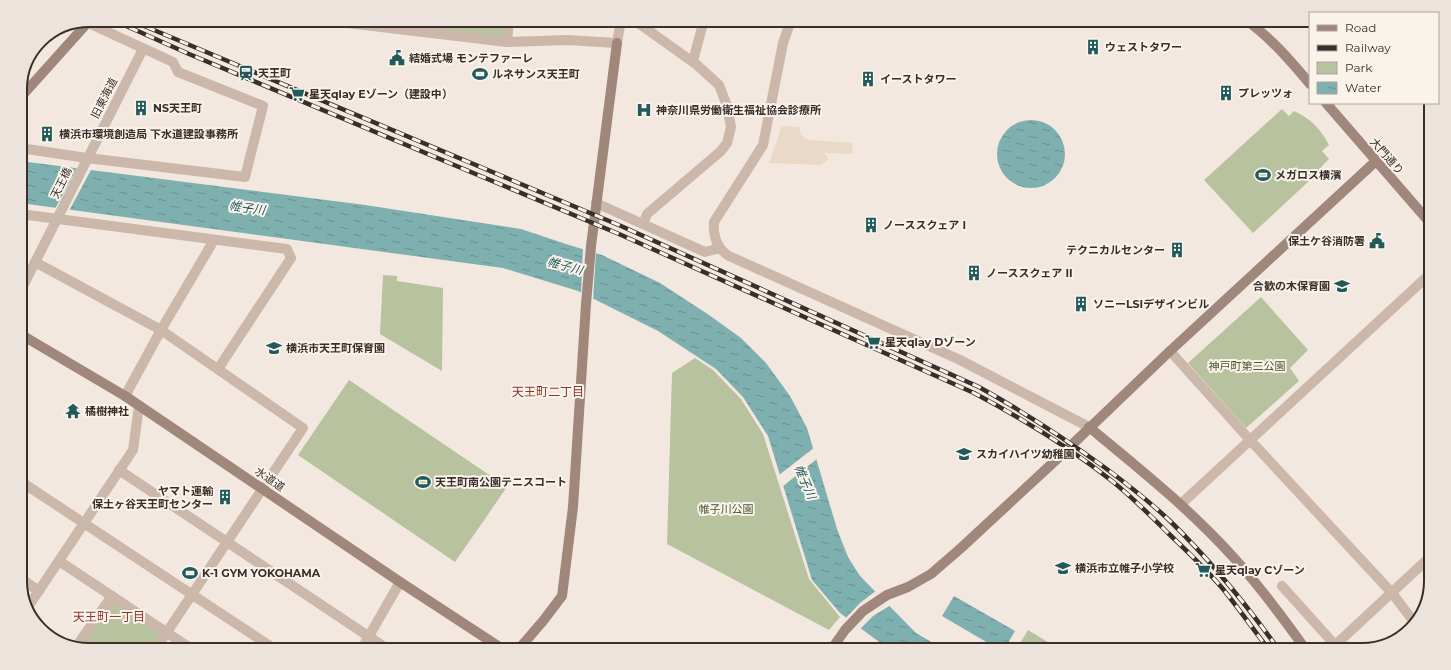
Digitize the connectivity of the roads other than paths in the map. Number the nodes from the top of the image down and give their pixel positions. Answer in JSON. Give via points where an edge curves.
{"nodes":[{"id":1,"x":99,"y":27,"type":"edge"},
{"id":2,"x":381,"y":27,"type":"edge"},
{"id":3,"x":508,"y":27,"type":"edge"},
{"id":4,"x":620,"y":27,"type":"edge"},
{"id":5,"x":644,"y":27,"type":"edge"},
{"id":6,"x":702,"y":27,"type":"edge"},
{"id":7,"x":789,"y":27,"type":"edge"},
{"id":8,"x":1256,"y":27,"type":"edge"},
{"id":9,"x":81,"y":28,"type":"edge"},
{"id":10,"x":507,"y":42,"type":"junction"},
{"id":11,"x":617,"y":43,"type":"junction"},
{"id":12,"x":143,"y":49,"type":"junction"},
{"id":13,"x":692,"y":62,"type":"junction"},
{"id":14,"x":1309,"y":83,"type":"edge"},
{"id":15,"x":27,"y":90,"type":"edge"},
{"id":16,"x":1327,"y":104,"type":"edge"},
{"id":17,"x":27,"y":149,"type":"edge"},
{"id":18,"x":87,"y":158,"type":"junction"},
{"id":19,"x":1376,"y":161,"type":"junction"},
{"id":20,"x":596,"y":203,"type":"junction"},
{"id":21,"x":27,"y":215,"type":"edge"},
{"id":22,"x":1424,"y":216,"type":"edge"},
{"id":23,"x":56,"y":219,"type":"junction"},
{"id":24,"x":643,"y":224,"type":"junction"},
{"id":25,"x":214,"y":240,"type":"junction"},
{"id":26,"x":720,"y":248,"type":"junction"},
{"id":27,"x":35,"y":262,"type":"junction"},
{"id":28,"x":27,"y":278,"type":"edge"},
{"id":29,"x":1424,"y":279,"type":"edge"},
{"id":30,"x":161,"y":330,"type":"junction"},
{"id":31,"x":27,"y":338,"type":"edge"},
{"id":32,"x":1170,"y":350,"type":"junction"},
{"id":33,"x":218,"y":369,"type":"junction"},
{"id":34,"x":125,"y":396,"type":"junction"},
{"id":35,"x":139,"y":406,"type":"junction"},
{"id":36,"x":1089,"y":427,"type":"junction"},
{"id":37,"x":1250,"y":440,"type":"junction"},
{"id":38,"x":119,"y":470,"type":"junction"},
{"id":39,"x":27,"y":486,"type":"edge"},
{"id":40,"x":262,"y":488,"type":"junction"},
{"id":41,"x":1181,"y":504,"type":"junction"},
{"id":42,"x":84,"y":523,"type":"junction"},
{"id":43,"x":227,"y":542,"type":"junction"},
{"id":44,"x":59,"y":561,"type":"junction"},
{"id":45,"x":1424,"y":563,"type":"edge"},
{"id":46,"x":400,"y":582,"type":"junction"},
{"id":47,"x":27,"y":583,"type":"edge"},
{"id":48,"x":1282,"y":586,"type":"dead end"},
{"id":49,"x":39,"y":591,"type":"junction"},
{"id":50,"x":1392,"y":593,"type":"junction"},
{"id":51,"x":192,"y":594,"type":"junction"},
{"id":52,"x":112,"y":596,"type":"junction"},
{"id":53,"x":31,"y":603,"type":"edge"},
{"id":54,"x":1411,"y":619,"type":"edge"},
{"id":55,"x":167,"y":633,"type":"junction"},
{"id":56,"x":369,"y":637,"type":"junction"},
{"id":57,"x":80,"y":642,"type":"edge"},
{"id":58,"x":160,"y":643,"type":"edge"},
{"id":59,"x":182,"y":643,"type":"edge"},
{"id":60,"x":266,"y":643,"type":"edge"},
{"id":61,"x":365,"y":643,"type":"edge"},
{"id":62,"x":378,"y":643,"type":"edge"},
{"id":63,"x":493,"y":643,"type":"edge"},
{"id":64,"x":524,"y":643,"type":"edge"},
{"id":65,"x":837,"y":643,"type":"edge"},
{"id":66,"x":1301,"y":643,"type":"edge"},
{"id":67,"x":1329,"y":643,"type":"edge"},
{"id":68,"x":1336,"y":643,"type":"edge"}],
"edges":[{"from":1,"to":12,"type":"street"},
{"from":2,"to":10,"type":"street"},
{"from":3,"to":10,"type":"street"},
{"from":4,"to":11,"type":"street"},
{"from":5,"to":13,"type":"street"},
{"from":6,"to":13,"type":"street"},
{"from":7,"to":26,"type":"street","via":[[783,43],[763,145],[714,222],[714,236]]},
{"from":8,"to":14,"type":"street"},
{"from":9,"to":15,"type":"street"},
{"from":10,"to":11,"type":"street","via":[[566,40]]},
{"from":11,"to":20,"type":"street"},
{"from":12,"to":18,"type":"street","name":"旧東海道"},
{"from":12,"to":18,"type":"street","via":[[173,62],[178,72],[263,106],[245,177]]},
{"from":13,"to":24,"type":"street","via":[[719,84],[731,127],[727,143],[646,214]]},
{"from":16,"to":19,"type":"street","name":"大門通り"},
{"from":17,"to":18,"type":"street"},
{"from":18,"to":23,"type":"street","name":"天王橋"},
{"from":19,"to":22,"type":"street","name":"大門通り"},
{"from":19,"to":32,"type":"street"},
{"from":20,"to":24,"type":"street"},
{"from":20,"to":64,"type":"street","via":[[586,304],[573,507],[562,596]]},
{"from":21,"to":23,"type":"street"},
{"from":23,"to":25,"type":"street"},
{"from":23,"to":27,"type":"street"},
{"from":24,"to":26,"type":"street","via":[[705,252]]},
{"from":25,"to":30,"type":"street"},
{"from":25,"to":33,"type":"street","via":[[287,249],[291,258]]},
{"from":26,"to":36,"type":"street","via":[[729,256],[960,360]]},
{"from":27,"to":28,"type":"street"},
{"from":27,"to":30,"type":"street"},
{"from":29,"to":37,"type":"street"},
{"from":30,"to":33,"type":"street"},
{"from":30,"to":34,"type":"street"},
{"from":31,"to":34,"type":"street","name":"水道道"},
{"from":32,"to":36,"type":"street"},
{"from":32,"to":37,"type":"street"},
{"from":33,"to":40,"type":"street","via":[[303,428]]},
{"from":34,"to":35,"type":"street","name":"水道道"},
{"from":35,"to":38,"type":"street","via":[[133,450]]},
{"from":35,"to":40,"type":"street","name":"水道道"},
{"from":36,"to":41,"type":"street"},
{"from":36,"to":65,"type":"street","via":[[931,574],[887,595],[863,611]]},
{"from":37,"to":41,"type":"street"},
{"from":37,"to":50,"type":"street"},
{"from":38,"to":42,"type":"street"},
{"from":38,"to":43,"type":"street"},
{"from":39,"to":42,"type":"street"},
{"from":40,"to":43,"type":"street"},
{"from":40,"to":46,"type":"street","name":"水道道"},
{"from":41,"to":66,"type":"street","via":[[1235,559]]},
{"from":42,"to":44,"type":"street"},
{"from":42,"to":51,"type":"street"},
{"from":43,"to":51,"type":"street"},
{"from":43,"to":56,"type":"street"},
{"from":44,"to":49,"type":"street"},
{"from":44,"to":52,"type":"street"},
{"from":45,"to":50,"type":"street"},
{"from":46,"to":56,"type":"street"},
{"from":46,"to":63,"type":"street","name":"水道道"},
{"from":47,"to":49,"type":"street"},
{"from":48,"to":67,"type":"street"},
{"from":49,"to":53,"type":"street"},
{"from":50,"to":54,"type":"street"},
{"from":50,"to":68,"type":"street"},
{"from":51,"to":55,"type":"street"},
{"from":51,"to":60,"type":"street"},
{"from":52,"to":55,"type":"street"},
{"from":52,"to":57,"type":"street"},
{"from":55,"to":58,"type":"street"},
{"from":55,"to":59,"type":"street"},
{"from":56,"to":61,"type":"street"},
{"from":56,"to":62,"type":"street"}]}
